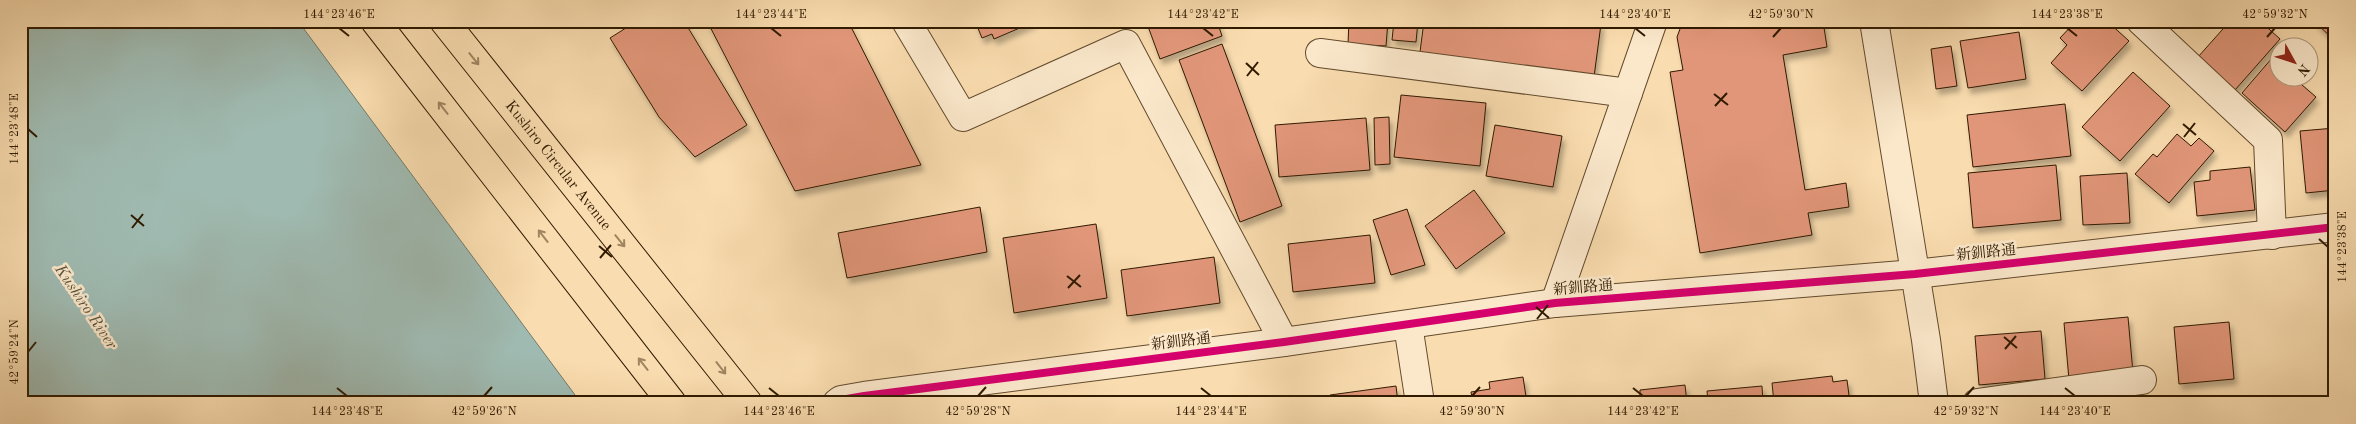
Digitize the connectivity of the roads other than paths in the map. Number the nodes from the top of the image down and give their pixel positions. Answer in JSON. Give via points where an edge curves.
{"nodes":[{"id":1,"x":375,"y":21,"type":"edge"},
{"id":2,"x":444,"y":21,"type":"edge"},
{"id":3,"x":906,"y":21,"type":"edge"},
{"id":4,"x":1653,"y":21,"type":"edge"},
{"id":5,"x":1874,"y":21,"type":"edge"},
{"id":6,"x":2141,"y":21,"type":"edge"},
{"id":7,"x":1320,"y":53,"type":"dead end"},
{"id":8,"x":1628,"y":93,"type":"junction"},
{"id":9,"x":2335,"y":228,"type":"edge"},
{"id":10,"x":2272,"y":235,"type":"junction"},
{"id":11,"x":1915,"y":274,"type":"junction"},
{"id":12,"x":1555,"y":303,"type":"junction"},
{"id":13,"x":1408,"y":325,"type":"junction"},
{"id":14,"x":1284,"y":342,"type":"junction"},
{"id":15,"x":2142,"y":380,"type":"dead end"},
{"id":16,"x":672,"y":403,"type":"edge"},
{"id":17,"x":748,"y":403,"type":"edge"},
{"id":18,"x":837,"y":403,"type":"edge"},
{"id":19,"x":1420,"y":403,"type":"edge"},
{"id":20,"x":1934,"y":403,"type":"edge"},
{"id":21,"x":1977,"y":403,"type":"edge"}],
"edges":[{"from":16,"to":1,"type":"highway","one_way":true},
{"from":2,"to":17,"type":"highway","name":"Kushiro Circular Avenue","one_way":true},
{"from":3,"to":14,"type":"street","via":[[963,117],[1126,44]]},
{"from":4,"to":8,"type":"street"},
{"from":5,"to":11,"type":"street"},
{"from":6,"to":10,"type":"street","via":[[2268,140]]},
{"from":7,"to":8,"type":"street"},
{"from":8,"to":12,"type":"street"},
{"from":9,"to":10,"type":"street","name":"新釧路通"},
{"from":10,"to":11,"type":"street","name":"新釧路通"},
{"from":11,"to":12,"type":"street","name":"新釧路通"},
{"from":11,"to":20,"type":"street"},
{"from":12,"to":13,"type":"street","name":"新釧路通"},
{"from":13,"to":14,"type":"street","name":"新釧路通"},
{"from":13,"to":19,"type":"street"},
{"from":14,"to":18,"type":"street","name":"新釧路通","via":[[864,396]]},
{"from":15,"to":21,"type":"street"}]}
